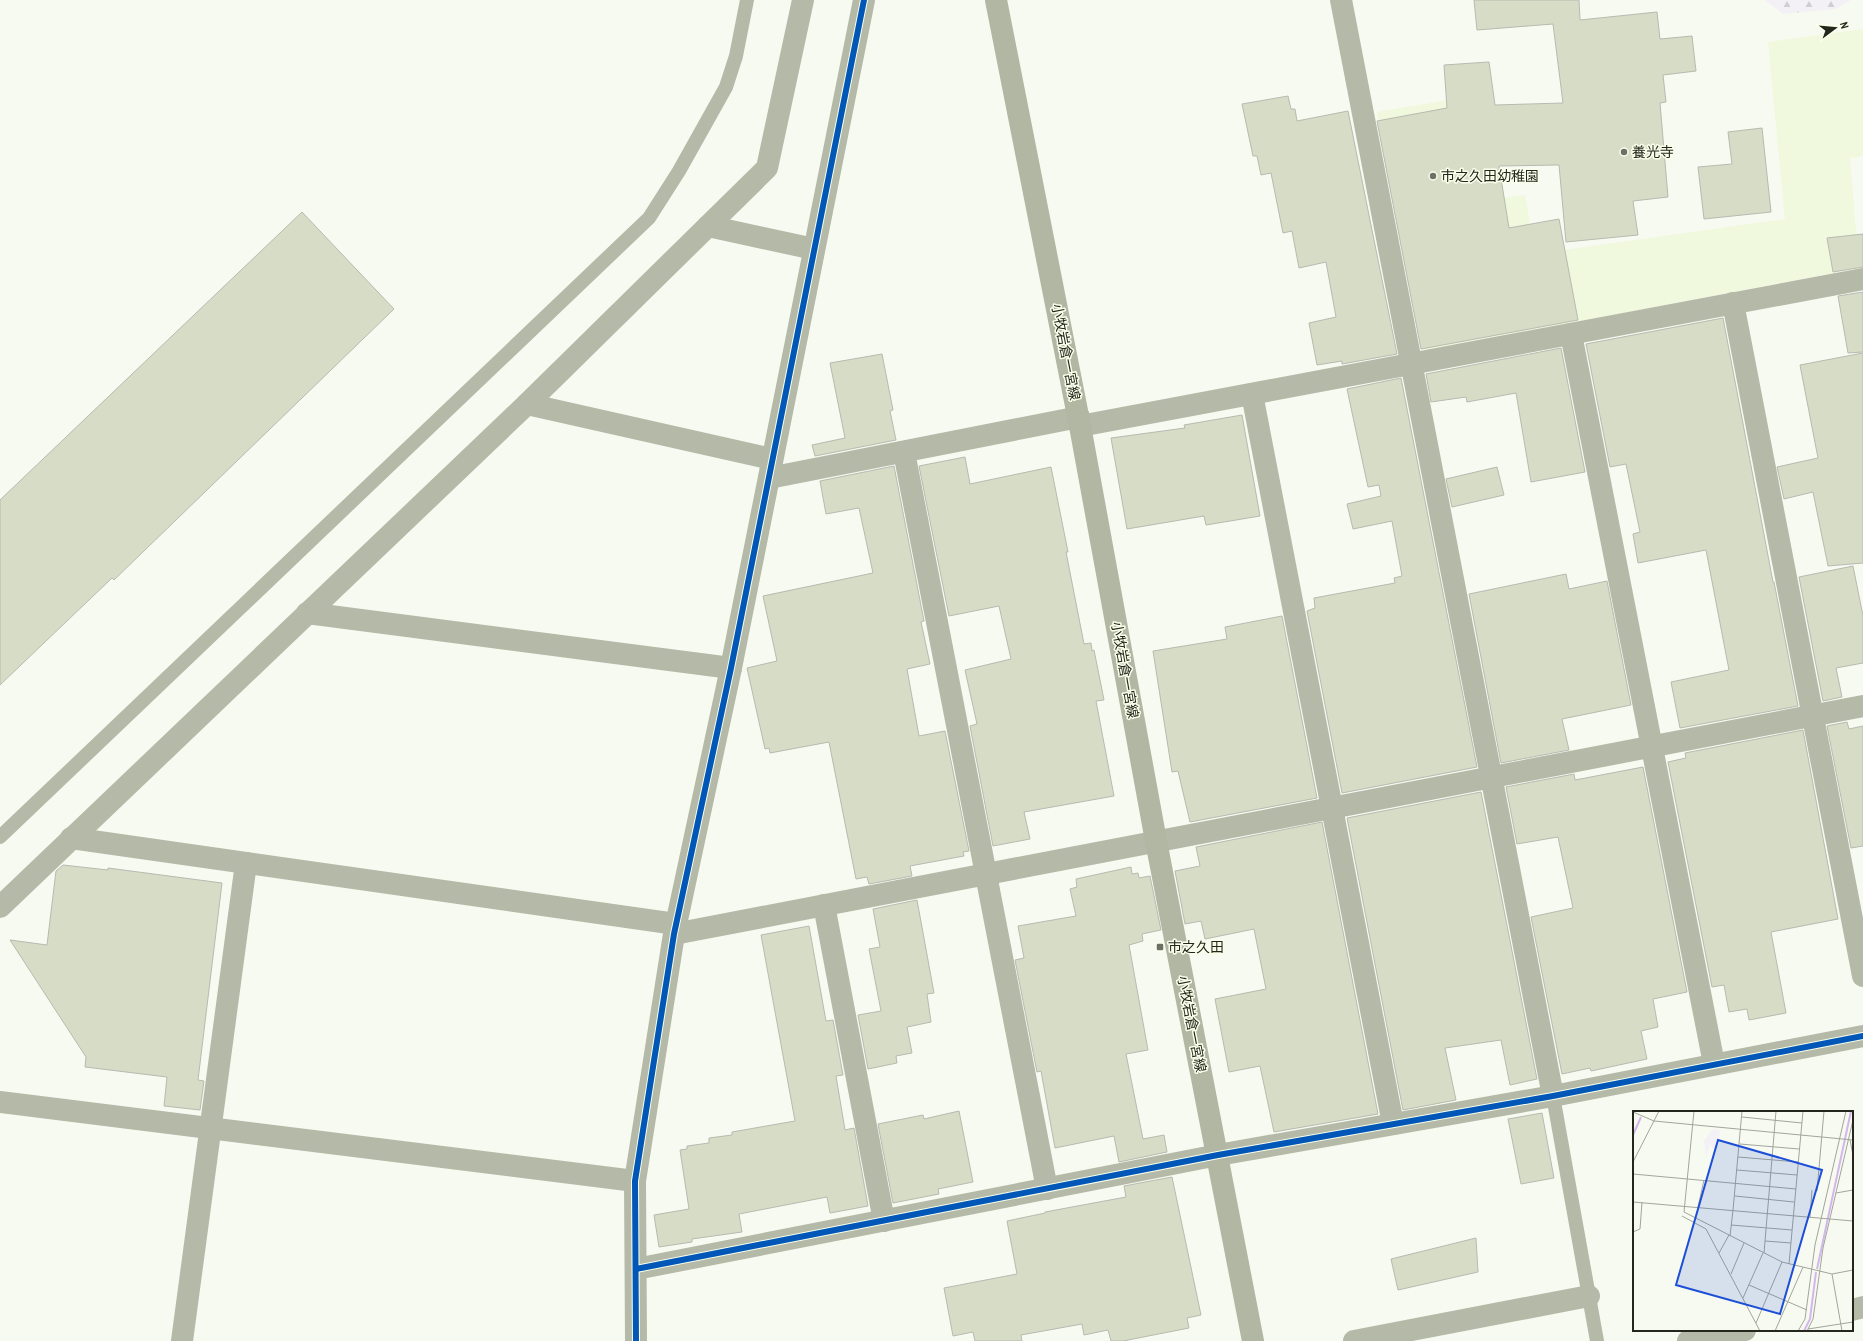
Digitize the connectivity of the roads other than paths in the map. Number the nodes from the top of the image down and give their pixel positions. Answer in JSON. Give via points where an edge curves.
{"nodes":[{"id":1,"x":747,"y":0,"type":"edge"},
{"id":2,"x":803,"y":0,"type":"edge"},
{"id":3,"x":864,"y":0,"type":"edge"},
{"id":4,"x":996,"y":0,"type":"edge"},
{"id":5,"x":1341,"y":0,"type":"edge"},
{"id":6,"x":708,"y":226,"type":"junction"},
{"id":7,"x":814,"y":249,"type":"junction"},
{"id":8,"x":1863,"y":279,"type":"edge"},
{"id":9,"x":1733,"y":303,"type":"junction"},
{"id":10,"x":1571,"y":334,"type":"junction"},
{"id":11,"x":1411,"y":364,"type":"junction"},
{"id":12,"x":1252,"y":394,"type":"junction"},
{"id":13,"x":527,"y":404,"type":"junction"},
{"id":14,"x":1080,"y":422,"type":"junction"},
{"id":15,"x":904,"y":452,"type":"junction"},
{"id":16,"x":770,"y":469,"type":"junction"},
{"id":17,"x":307,"y":613,"type":"junction"},
{"id":18,"x":731,"y":668,"type":"junction"},
{"id":19,"x":1863,"y":706,"type":"edge"},
{"id":20,"x":1813,"y":716,"type":"junction"},
{"id":21,"x":1652,"y":746,"type":"junction"},
{"id":22,"x":1492,"y":777,"type":"junction"},
{"id":23,"x":1332,"y":808,"type":"junction"},
{"id":24,"x":0,"y":837,"type":"edge"},
{"id":25,"x":71,"y":838,"type":"junction"},
{"id":26,"x":1156,"y":841,"type":"junction"},
{"id":27,"x":246,"y":863,"type":"junction"},
{"id":28,"x":986,"y":874,"type":"junction"},
{"id":29,"x":824,"y":905,"type":"junction"},
{"id":30,"x":0,"y":907,"type":"edge"},
{"id":31,"x":675,"y":929,"type":"junction"},
{"id":32,"x":1863,"y":976,"type":"edge"},
{"id":33,"x":1863,"y":1036,"type":"edge"},
{"id":34,"x":1714,"y":1064,"type":"junction"},
{"id":35,"x":1553,"y":1096,"type":"junction"},
{"id":36,"x":0,"y":1102,"type":"edge"},
{"id":37,"x":1393,"y":1124,"type":"junction"},
{"id":38,"x":211,"y":1129,"type":"junction"},
{"id":39,"x":1218,"y":1156,"type":"junction"},
{"id":40,"x":635,"y":1181,"type":"junction"},
{"id":41,"x":1048,"y":1189,"type":"junction"},
{"id":42,"x":884,"y":1221,"type":"junction"},
{"id":43,"x":636,"y":1269,"type":"junction"},
{"id":44,"x":1589,"y":1296,"type":"junction"},
{"id":45,"x":1863,"y":1307,"type":"edge"},
{"id":46,"x":1853,"y":1310,"type":"edge"},
{"id":47,"x":1740,"y":1331,"type":"edge"},
{"id":48,"x":182,"y":1341,"type":"edge"},
{"id":49,"x":636,"y":1341,"type":"edge"},
{"id":50,"x":1253,"y":1341,"type":"edge"},
{"id":51,"x":1354,"y":1341,"type":"edge"},
{"id":52,"x":1597,"y":1341,"type":"edge"},
{"id":53,"x":1688,"y":1341,"type":"edge"}],
"edges":[{"from":1,"to":24,"type":"lane","via":[[736,56],[726,87],[679,171],[649,218]]},
{"from":2,"to":6,"type":"street","via":[[767,168]]},
{"from":3,"to":7,"type":"street"},
{"from":4,"to":14,"type":"main road","name":"小牧岩倉一宮線"},
{"from":5,"to":11,"type":"street"},
{"from":6,"to":7,"type":"street"},
{"from":6,"to":13,"type":"street"},
{"from":7,"to":16,"type":"street"},
{"from":8,"to":9,"type":"street"},
{"from":9,"to":10,"type":"street"},
{"from":9,"to":20,"type":"street"},
{"from":10,"to":11,"type":"street"},
{"from":10,"to":21,"type":"street"},
{"from":11,"to":12,"type":"street"},
{"from":11,"to":22,"type":"street"},
{"from":12,"to":14,"type":"street"},
{"from":12,"to":23,"type":"street"},
{"from":13,"to":16,"type":"street"},
{"from":13,"to":17,"type":"street"},
{"from":14,"to":15,"type":"street"},
{"from":14,"to":26,"type":"main road","name":"小牧岩倉一宮線"},
{"from":15,"to":16,"type":"street"},
{"from":15,"to":28,"type":"street"},
{"from":16,"to":18,"type":"street"},
{"from":17,"to":18,"type":"street"},
{"from":17,"to":25,"type":"street"},
{"from":18,"to":31,"type":"street"},
{"from":19,"to":20,"type":"street"},
{"from":20,"to":21,"type":"street"},
{"from":20,"to":32,"type":"street"},
{"from":21,"to":22,"type":"street"},
{"from":21,"to":34,"type":"street"},
{"from":22,"to":23,"type":"street"},
{"from":22,"to":35,"type":"street"},
{"from":23,"to":26,"type":"street"},
{"from":23,"to":37,"type":"street"},
{"from":25,"to":27,"type":"street"},
{"from":25,"to":30,"type":"street"},
{"from":26,"to":28,"type":"street"},
{"from":26,"to":39,"type":"main road","name":"小牧岩倉一宮線"},
{"from":27,"to":31,"type":"street"},
{"from":27,"to":38,"type":"street"},
{"from":28,"to":29,"type":"street"},
{"from":28,"to":41,"type":"street"},
{"from":29,"to":31,"type":"street"},
{"from":29,"to":42,"type":"street"},
{"from":31,"to":40,"type":"street"},
{"from":33,"to":34,"type":"street"},
{"from":34,"to":35,"type":"street"},
{"from":35,"to":37,"type":"street"},
{"from":35,"to":44,"type":"lane"},
{"from":36,"to":38,"type":"street"},
{"from":37,"to":39,"type":"street"},
{"from":38,"to":40,"type":"street"},
{"from":38,"to":48,"type":"street"},
{"from":39,"to":41,"type":"street"},
{"from":39,"to":50,"type":"main road","name":"小牧岩倉一宮線"},
{"from":40,"to":43,"type":"street"},
{"from":41,"to":42,"type":"street"},
{"from":42,"to":43,"type":"street"},
{"from":43,"to":49,"type":"street"},
{"from":44,"to":51,"type":"street"},
{"from":44,"to":52,"type":"lane"},
{"from":45,"to":46,"type":"street"},
{"from":47,"to":53,"type":"street"}]}
